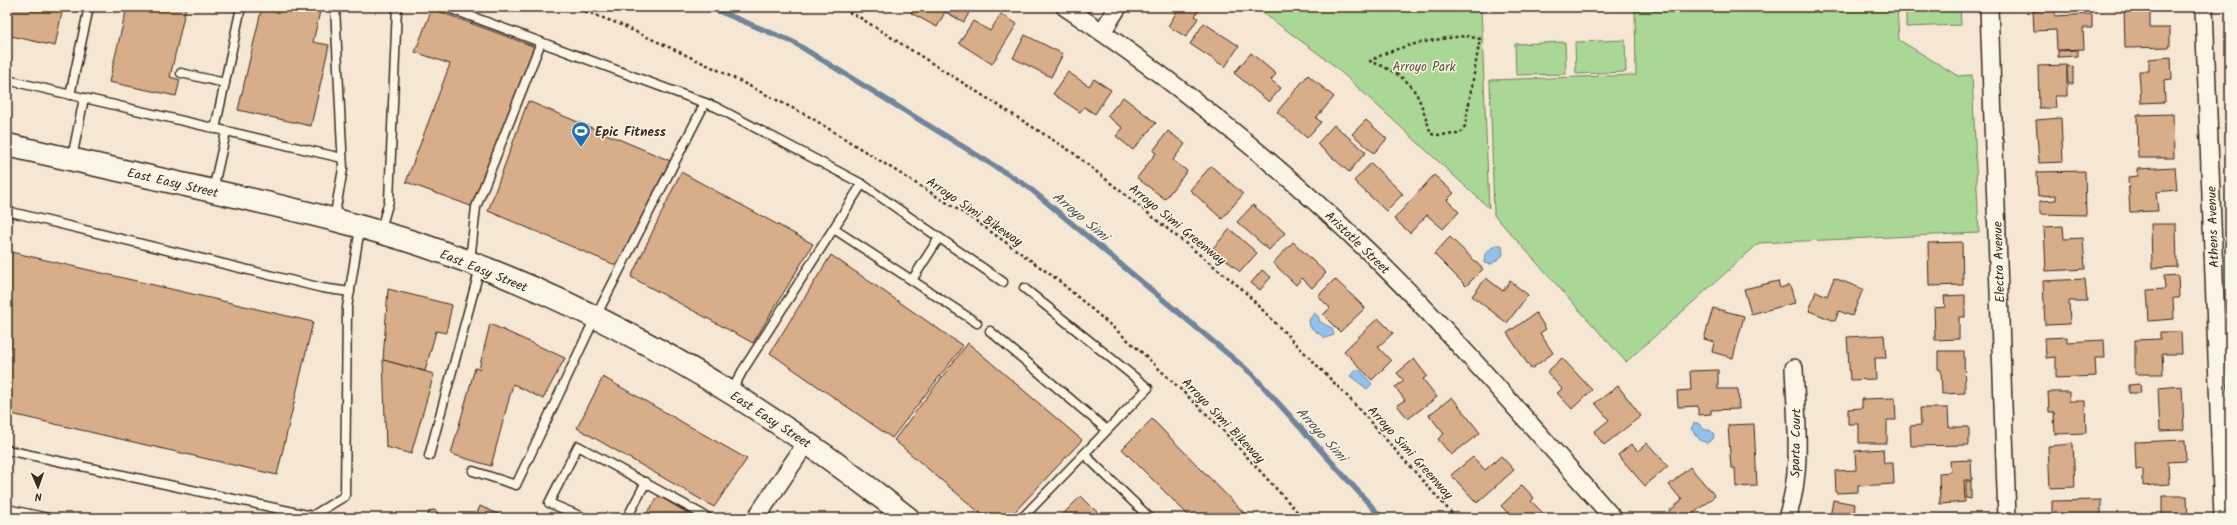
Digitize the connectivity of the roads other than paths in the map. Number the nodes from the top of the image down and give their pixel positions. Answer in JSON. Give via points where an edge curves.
{"nodes":[{"id":1,"x":90,"y":7,"type":"edge"},
{"id":2,"x":241,"y":7,"type":"edge"},
{"id":3,"x":335,"y":7,"type":"edge"},
{"id":4,"x":397,"y":7,"type":"edge"},
{"id":5,"x":446,"y":7,"type":"edge"},
{"id":6,"x":1065,"y":7,"type":"edge"},
{"id":7,"x":1118,"y":7,"type":"edge"},
{"id":8,"x":1989,"y":7,"type":"edge"},
{"id":9,"x":2204,"y":7,"type":"edge"},
{"id":10,"x":1102,"y":32,"type":"junction"},
{"id":11,"x":541,"y":42,"type":"junction"},
{"id":12,"x":181,"y":73,"type":"dead end"},
{"id":13,"x":7,"y":80,"type":"edge"},
{"id":14,"x":225,"y":83,"type":"junction"},
{"id":15,"x":70,"y":94,"type":"junction"},
{"id":16,"x":84,"y":98,"type":"junction"},
{"id":17,"x":705,"y":104,"type":"junction"},
{"id":18,"x":215,"y":129,"type":"junction"},
{"id":19,"x":226,"y":132,"type":"junction"},
{"id":20,"x":7,"y":145,"type":"edge"},
{"id":21,"x":342,"y":158,"type":"junction"},
{"id":22,"x":71,"y":159,"type":"junction"},
{"id":23,"x":862,"y":184,"type":"junction"},
{"id":24,"x":213,"y":191,"type":"junction"},
{"id":25,"x":7,"y":211,"type":"edge"},
{"id":26,"x":334,"y":220,"type":"junction"},
{"id":27,"x":834,"y":229,"type":"junction"},
{"id":28,"x":370,"y":230,"type":"junction"},
{"id":29,"x":939,"y":238,"type":"junction"},
{"id":30,"x":475,"y":265,"type":"junction"},
{"id":31,"x":912,"y":280,"type":"junction"},
{"id":32,"x":1003,"y":282,"type":"dead end"},
{"id":33,"x":1024,"y":288,"type":"dead end"},
{"id":34,"x":350,"y":292,"type":"junction"},
{"id":35,"x":595,"y":318,"type":"junction"},
{"id":36,"x":977,"y":323,"type":"dead end"},
{"id":37,"x":990,"y":331,"type":"dead end"},
{"id":38,"x":1794,"y":368,"type":"dead end"},
{"id":39,"x":731,"y":393,"type":"junction"},
{"id":40,"x":1107,"y":430,"type":"junction"},
{"id":41,"x":807,"y":442,"type":"junction"},
{"id":42,"x":7,"y":450,"type":"edge"},
{"id":43,"x":1084,"y":454,"type":"junction"},
{"id":44,"x":430,"y":456,"type":"dead end"},
{"id":45,"x":473,"y":471,"type":"dead end"},
{"id":46,"x":646,"y":482,"type":"junction"},
{"id":47,"x":7,"y":509,"type":"edge"},
{"id":48,"x":48,"y":518,"type":"edge"},
{"id":49,"x":585,"y":518,"type":"edge"},
{"id":50,"x":627,"y":518,"type":"edge"},
{"id":51,"x":709,"y":518,"type":"edge"},
{"id":52,"x":756,"y":518,"type":"edge"},
{"id":53,"x":908,"y":518,"type":"edge"},
{"id":54,"x":1022,"y":518,"type":"edge"},
{"id":55,"x":1150,"y":518,"type":"edge"},
{"id":56,"x":1613,"y":518,"type":"edge"},
{"id":57,"x":1787,"y":518,"type":"edge"},
{"id":58,"x":2007,"y":518,"type":"edge"},
{"id":59,"x":2223,"y":518,"type":"edge"}],
"edges":[{"from":1,"to":15,"type":"lane"},
{"from":2,"to":14,"type":"lane"},
{"from":3,"to":21,"type":"lane"},
{"from":4,"to":28,"type":"lane","via":[[389,201]]},
{"from":5,"to":11,"type":"lane"},
{"from":6,"to":10,"type":"street","name":"Aristotle Street"},
{"from":7,"to":10,"type":"street"},
{"from":8,"to":58,"type":"street","name":"Electra Avenue"},
{"from":9,"to":59,"type":"street","name":"Athens Avenue"},
{"from":10,"to":56,"type":"street","name":"Aristotle Street","via":[[1170,80],[1237,133],[1372,254],[1448,334]]},
{"from":11,"to":17,"type":"lane"},
{"from":11,"to":30,"type":"lane","via":[[476,207]]},
{"from":12,"to":14,"type":"lane"},
{"from":13,"to":15,"type":"lane"},
{"from":14,"to":18,"type":"lane"},
{"from":15,"to":16,"type":"lane"},
{"from":16,"to":18,"type":"lane"},
{"from":16,"to":22,"type":"lane"},
{"from":17,"to":23,"type":"lane","via":[[804,152]]},
{"from":17,"to":35,"type":"lane"},
{"from":18,"to":19,"type":"lane"},
{"from":19,"to":21,"type":"lane"},
{"from":19,"to":24,"type":"lane"},
{"from":20,"to":22,"type":"street","name":"East Easy Street"},
{"from":21,"to":26,"type":"lane","via":[[343,169]]},
{"from":22,"to":24,"type":"street","name":"East Easy Street"},
{"from":23,"to":27,"type":"lane"},
{"from":23,"to":29,"type":"lane"},
{"from":24,"to":26,"type":"street","name":"East Easy Street"},
{"from":25,"to":34,"type":"lane","via":[[314,286]]},
{"from":26,"to":28,"type":"street","name":"East Easy Street"},
{"from":27,"to":31,"type":"lane"},
{"from":27,"to":39,"type":"lane","via":[[743,370]]},
{"from":28,"to":30,"type":"street","name":"East Easy Street"},
{"from":28,"to":34,"type":"lane"},
{"from":29,"to":31,"type":"lane"},
{"from":29,"to":32,"type":"lane"},
{"from":30,"to":35,"type":"street","name":"East Easy Street"},
{"from":30,"to":44,"type":"lane"},
{"from":31,"to":36,"type":"lane"},
{"from":33,"to":40,"type":"lane","via":[[1148,388]]},
{"from":34,"to":42,"type":"lane","via":[[347,308],[345,496],[312,516]]},
{"from":35,"to":39,"type":"street","name":"East Easy Street","via":[[707,377]]},
{"from":35,"to":45,"type":"lane","via":[[516,485]]},
{"from":37,"to":40,"type":"lane"},
{"from":38,"to":57,"type":"street","name":"Sparta Court","via":[[1797,457],[1792,504]]},
{"from":39,"to":41,"type":"street","name":"East Easy Street"},
{"from":40,"to":43,"type":"lane"},
{"from":41,"to":52,"type":"street"},
{"from":41,"to":53,"type":"street","name":"East Easy Street"},
{"from":43,"to":54,"type":"lane"},
{"from":43,"to":55,"type":"lane"},
{"from":46,"to":49,"type":"lane","via":[[578,446],[549,503]]},
{"from":46,"to":50,"type":"lane"},
{"from":46,"to":51,"type":"lane"},
{"from":47,"to":48,"type":"lane"}]}
